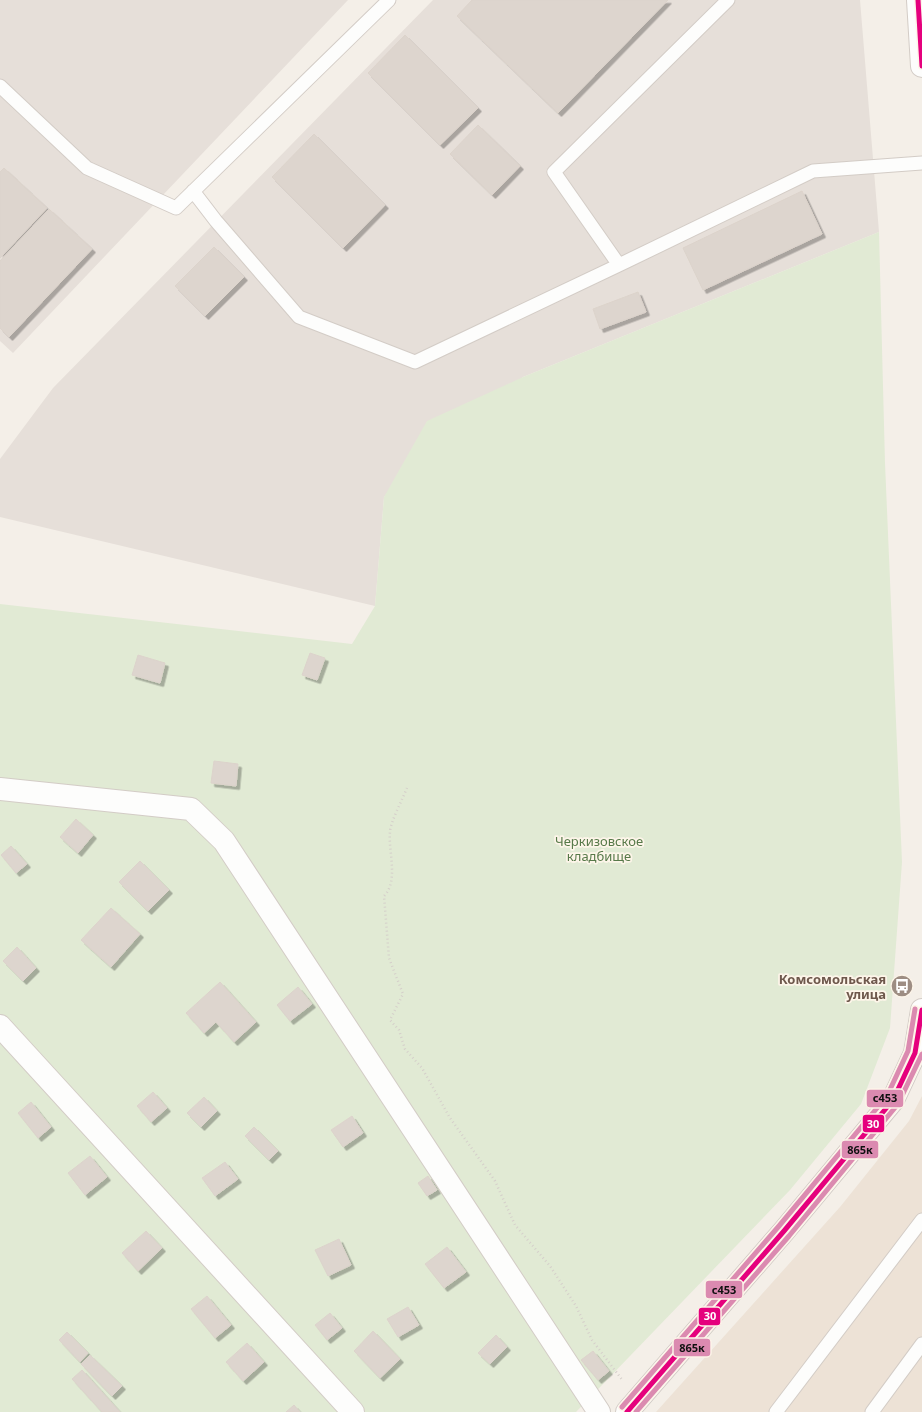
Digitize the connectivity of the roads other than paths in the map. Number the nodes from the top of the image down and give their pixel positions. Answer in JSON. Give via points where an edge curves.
{"nodes":[{"id":1,"x":389,"y":0,"type":"edge"},
{"id":2,"x":728,"y":0,"type":"edge"},
{"id":3,"x":918,"y":0,"type":"edge"},
{"id":4,"x":922,"y":66,"type":"edge"},
{"id":5,"x":0,"y":86,"type":"edge"},
{"id":6,"x":922,"y":163,"type":"edge"},
{"id":7,"x":193,"y":191,"type":"junction"},
{"id":8,"x":619,"y":264,"type":"junction"},
{"id":9,"x":0,"y":789,"type":"edge"},
{"id":10,"x":922,"y":1010,"type":"edge"},
{"id":11,"x":0,"y":1026,"type":"edge"},
{"id":12,"x":922,"y":1220,"type":"edge"},
{"id":13,"x":922,"y":1344,"type":"edge"},
{"id":14,"x":632,"y":1406,"type":"edge"},
{"id":15,"x":353,"y":1412,"type":"edge"},
{"id":16,"x":599,"y":1412,"type":"edge"},
{"id":17,"x":776,"y":1412,"type":"edge"},
{"id":18,"x":872,"y":1412,"type":"edge"}],
"edges":[{"from":1,"to":7,"type":"lane"},
{"from":2,"to":8,"type":"lane","via":[[554,172]]},
{"from":3,"to":4,"type":"street"},
{"from":5,"to":7,"type":"lane","via":[[87,168],[176,208]]},
{"from":6,"to":8,"type":"lane","via":[[813,172]]},
{"from":7,"to":8,"type":"lane","via":[[299,318],[415,362]]},
{"from":9,"to":16,"type":"street","via":[[191,810],[224,841]]},
{"from":10,"to":14,"type":"street","via":[[915,1053],[893,1100],[784,1232]]},
{"from":11,"to":15,"type":"street"},
{"from":12,"to":17,"type":"lane"},
{"from":13,"to":18,"type":"lane"}]}
